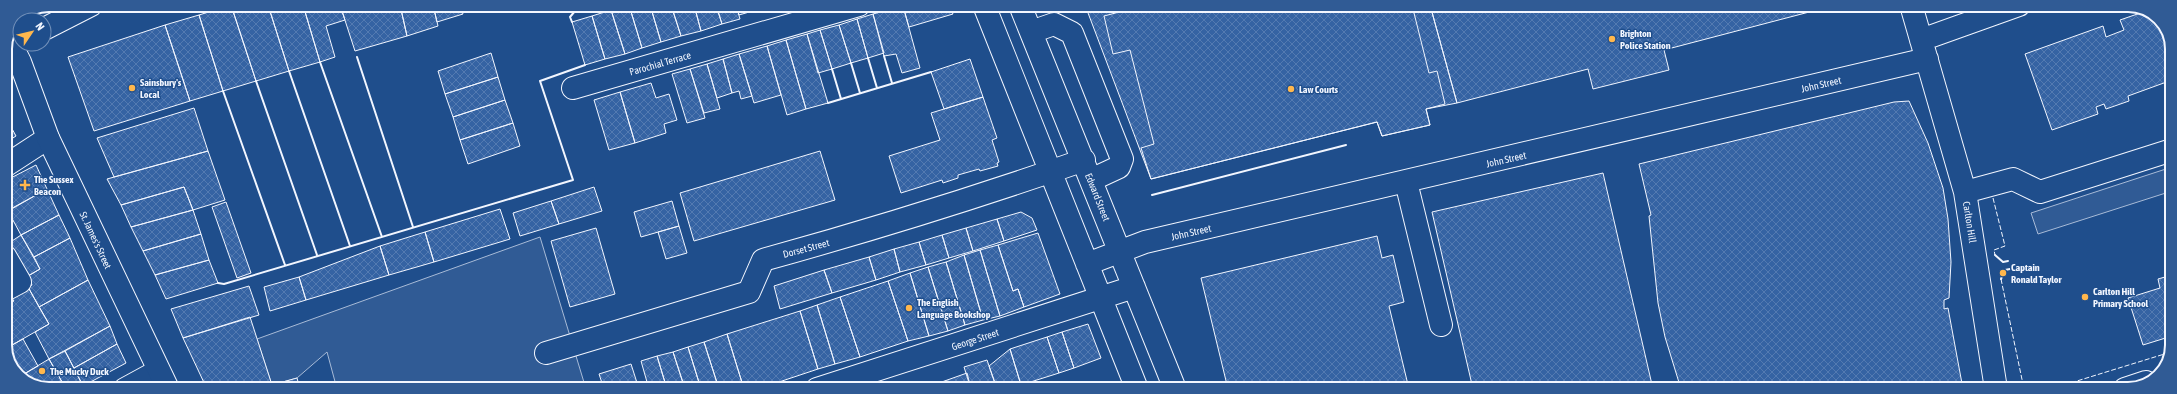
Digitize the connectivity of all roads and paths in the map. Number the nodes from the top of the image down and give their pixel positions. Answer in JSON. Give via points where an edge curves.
{"nodes":[{"id":1,"x":77,"y":12,"type":"edge"},
{"id":2,"x":835,"y":12,"type":"edge"},
{"id":3,"x":987,"y":12,"type":"edge"},
{"id":4,"x":1023,"y":12,"type":"edge"},
{"id":5,"x":1913,"y":12,"type":"edge"},
{"id":6,"x":2004,"y":12,"type":"edge"},
{"id":7,"x":52,"y":25,"type":"edge"},
{"id":8,"x":1031,"y":32,"type":"junction"},
{"id":9,"x":12,"y":47,"type":"edge"},
{"id":10,"x":1924,"y":49,"type":"junction"},
{"id":11,"x":573,"y":88,"type":"dead end"},
{"id":12,"x":48,"y":138,"type":"junction"},
{"id":13,"x":2165,"y":152,"type":"edge"},
{"id":14,"x":1084,"y":160,"type":"junction"},
{"id":15,"x":12,"y":161,"type":"edge"},
{"id":16,"x":1051,"y":172,"type":"junction"},
{"id":17,"x":1091,"y":180,"type":"junction"},
{"id":18,"x":1406,"y":182,"type":"junction"},
{"id":19,"x":1965,"y":192,"type":"junction"},
{"id":20,"x":1120,"y":252,"type":"junction"},
{"id":21,"x":1087,"y":264,"type":"junction"},
{"id":22,"x":12,"y":268,"type":"edge"},
{"id":23,"x":12,"y":286,"type":"edge"},
{"id":24,"x":1134,"y":287,"type":"junction"},
{"id":25,"x":1101,"y":299,"type":"junction"},
{"id":26,"x":1441,"y":325,"type":"dead end"},
{"id":27,"x":546,"y":353,"type":"dead end"},
{"id":28,"x":163,"y":380,"type":"edge"},
{"id":29,"x":839,"y":382,"type":"edge"},
{"id":30,"x":1135,"y":382,"type":"edge"},
{"id":31,"x":1172,"y":382,"type":"edge"},
{"id":32,"x":1995,"y":382,"type":"edge"}],
"edges":[{"from":1,"to":7,"type":"main road"},
{"from":2,"to":11,"type":"main road","name":"Parochial Terrace"},
{"from":3,"to":16,"type":"main road"},
{"from":4,"to":8,"type":"main road","name":"Edward Street"},
{"from":5,"to":10,"type":"main road","name":"Carlton Hill"},
{"from":6,"to":10,"type":"main road","name":"John Street"},
{"from":8,"to":14,"type":"main road","name":"Edward Street"},
{"from":8,"to":17,"type":"main road","via":[[1054,24],[1072,32],[1122,160],[1119,167]]},
{"from":9,"to":12,"type":"main road","name":"St. James's Street"},
{"from":10,"to":18,"type":"main road","name":"John Street"},
{"from":10,"to":19,"type":"main road","name":"Carlton Hill"},
{"from":12,"to":15,"type":"main road"},
{"from":12,"to":28,"type":"main road","name":"St. James's Street"},
{"from":13,"to":19,"type":"main road","via":[[2040,192],[2013,179]]},
{"from":14,"to":16,"type":"main road","name":"Dorset Street"},
{"from":14,"to":17,"type":"main road","name":"Edward Street"},
{"from":16,"to":21,"type":"main road"},
{"from":16,"to":27,"type":"main road","name":"Dorset Street","via":[[877,229],[763,260],[749,292]]},
{"from":17,"to":20,"type":"main road","name":"Edward Street"},
{"from":18,"to":20,"type":"main road","name":"John Street","via":[[1145,242]]},
{"from":18,"to":26,"type":"main road"},
{"from":19,"to":32,"type":"main road","name":"Carlton Hill"},
{"from":20,"to":21,"type":"main road","name":"John Street"},
{"from":20,"to":24,"type":"main road","name":"Edward Street"},
{"from":21,"to":25,"type":"main road"},
{"from":22,"to":23,"type":"main road","via":[[20,282]]},
{"from":24,"to":25,"type":"main road","name":"George Street"},
{"from":24,"to":31,"type":"main road","name":"Edward Street"},
{"from":25,"to":29,"type":"main road","name":"George Street"},
{"from":25,"to":30,"type":"main road"}]}
